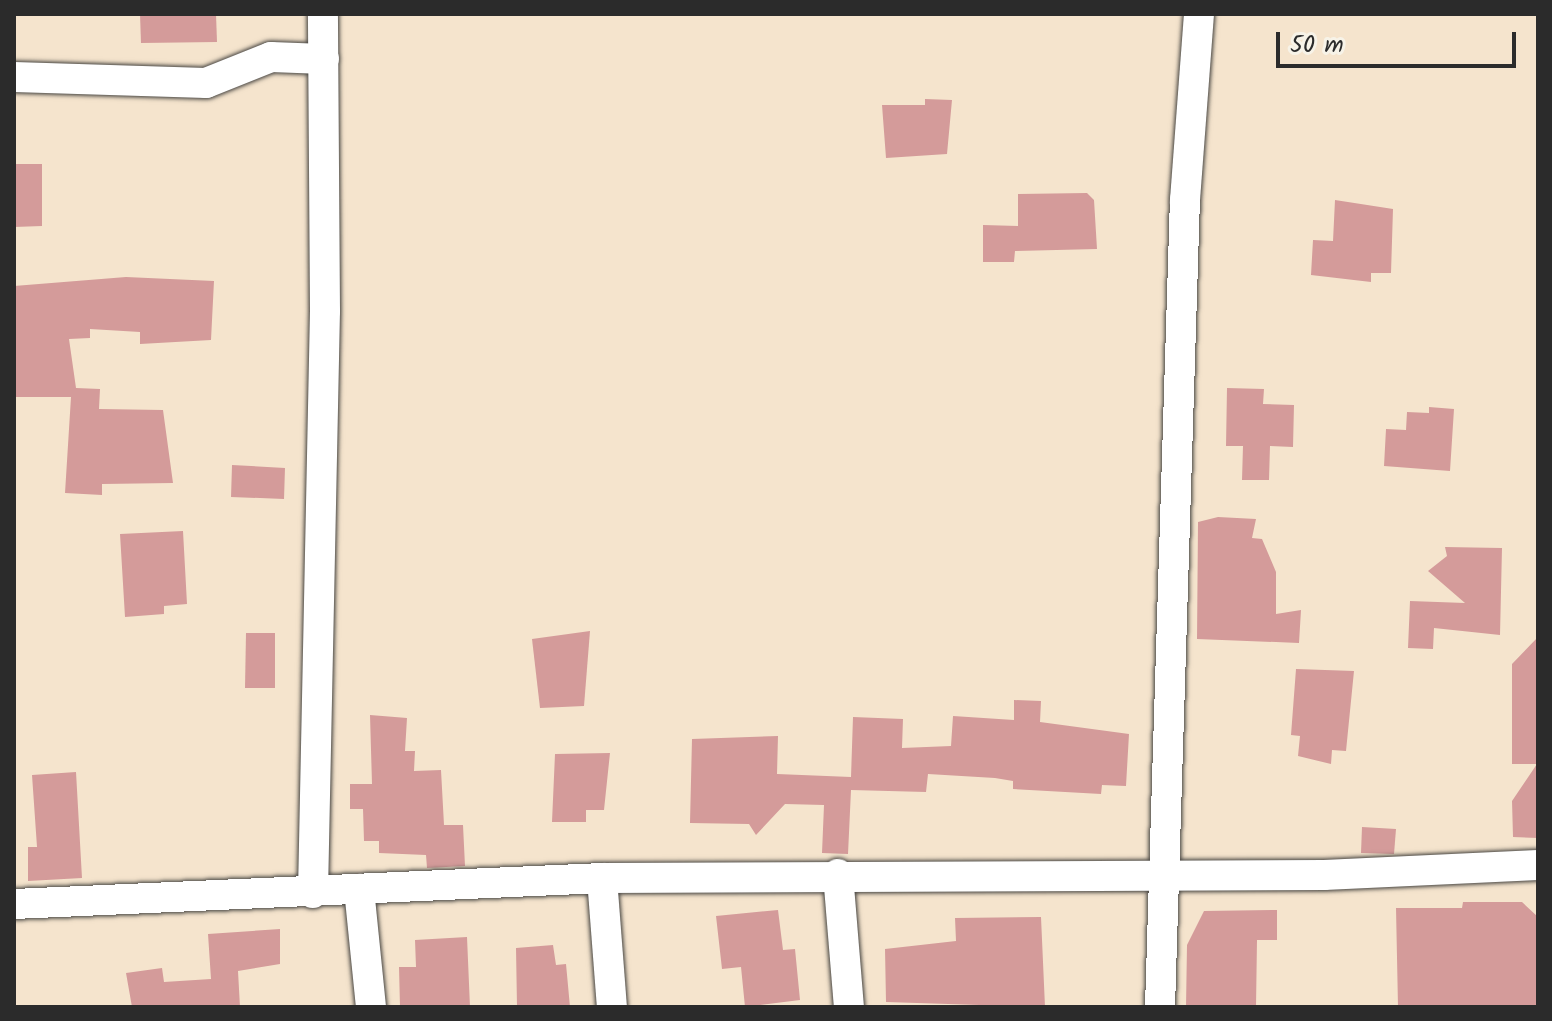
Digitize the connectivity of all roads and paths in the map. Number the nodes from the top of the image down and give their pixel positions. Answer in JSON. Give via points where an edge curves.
{"nodes":[{"id":1,"x":323,"y":14,"type":"edge"},
{"id":2,"x":1199,"y":14,"type":"edge"},
{"id":3,"x":324,"y":59,"type":"junction"},
{"id":4,"x":14,"y":77,"type":"edge"},
{"id":5,"x":1538,"y":865,"type":"edge"},
{"id":6,"x":838,"y":874,"type":"junction"},
{"id":7,"x":1165,"y":876,"type":"junction"},
{"id":8,"x":602,"y":878,"type":"junction"},
{"id":9,"x":359,"y":889,"type":"junction"},
{"id":10,"x":313,"y":893,"type":"junction"},
{"id":11,"x":14,"y":904,"type":"edge"},
{"id":12,"x":371,"y":1007,"type":"edge"},
{"id":13,"x":612,"y":1007,"type":"edge"},
{"id":14,"x":849,"y":1007,"type":"edge"},
{"id":15,"x":1160,"y":1007,"type":"edge"}],
"edges":[{"from":1,"to":3,"type":"street"},
{"from":2,"to":7,"type":"street","via":[[1185,200]]},
{"from":3,"to":4,"type":"street","via":[[271,57],[206,83]]},
{"from":3,"to":10,"type":"street"},
{"from":5,"to":7,"type":"street"},
{"from":6,"to":7,"type":"street"},
{"from":6,"to":8,"type":"street"},
{"from":6,"to":14,"type":"street"},
{"from":7,"to":15,"type":"street"},
{"from":8,"to":9,"type":"street"},
{"from":8,"to":13,"type":"street"},
{"from":9,"to":10,"type":"street"},
{"from":9,"to":12,"type":"street"},
{"from":10,"to":11,"type":"street"}]}
